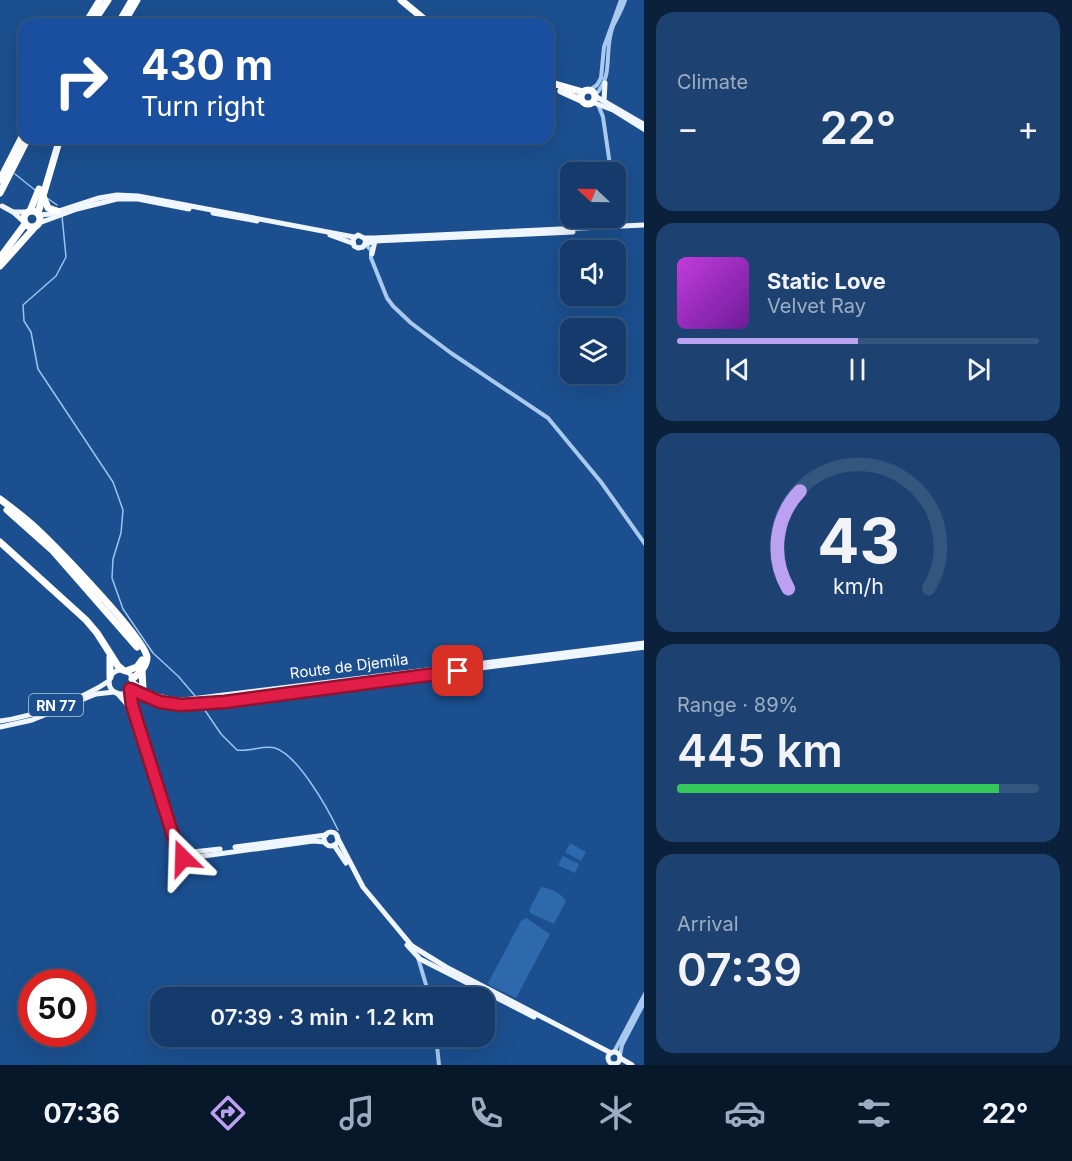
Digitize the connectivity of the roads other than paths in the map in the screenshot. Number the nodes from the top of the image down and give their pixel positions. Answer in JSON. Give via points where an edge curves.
{"nodes":[{"id":1,"x":100,"y":0,"type":"edge"},
{"id":2,"x":108,"y":0,"type":"edge"},
{"id":3,"x":132,"y":0,"type":"edge"},
{"id":4,"x":137,"y":0,"type":"edge"},
{"id":5,"x":401,"y":0,"type":"edge"},
{"id":6,"x":408,"y":0,"type":"edge"},
{"id":7,"x":623,"y":0,"type":"edge"},
{"id":8,"x":89,"y":18,"type":"edge"},
{"id":9,"x":96,"y":18,"type":"edge"},
{"id":10,"x":122,"y":18,"type":"edge"},
{"id":11,"x":126,"y":18,"type":"edge"},
{"id":12,"x":423,"y":18,"type":"edge"},
{"id":13,"x":429,"y":18,"type":"edge"},
{"id":14,"x":605,"y":83,"type":"junction"},
{"id":15,"x":554,"y":86,"type":"edge"},
{"id":16,"x":590,"y":97,"type":"junction"},
{"id":17,"x":605,"y":104,"type":"junction"},
{"id":18,"x":603,"y":117,"type":"junction"},
{"id":19,"x":644,"y":124,"type":"edge"},
{"id":20,"x":644,"y":129,"type":"edge"},
{"id":21,"x":18,"y":144,"type":"edge"},
{"id":22,"x":25,"y":144,"type":"edge"},
{"id":23,"x":53,"y":144,"type":"edge"},
{"id":24,"x":58,"y":144,"type":"edge"},
{"id":25,"x":610,"y":162,"type":"edge"},
{"id":26,"x":0,"y":180,"type":"edge"},
{"id":27,"x":0,"y":193,"type":"edge"},
{"id":28,"x":43,"y":194,"type":"junction"},
{"id":29,"x":2,"y":206,"type":"dead end"},
{"id":30,"x":29,"y":211,"type":"junction"},
{"id":31,"x":57,"y":211,"type":"junction"},
{"id":32,"x":12,"y":212,"type":"junction"},
{"id":33,"x":222,"y":213,"type":"junction"},
{"id":34,"x":39,"y":214,"type":"junction"},
{"id":35,"x":24,"y":223,"type":"junction"},
{"id":36,"x":37,"y":225,"type":"junction"},
{"id":37,"x":644,"y":225,"type":"edge"},
{"id":38,"x":626,"y":226,"type":"edge"},
{"id":39,"x":591,"y":228,"type":"edge"},
{"id":40,"x":604,"y":228,"type":"edge"},
{"id":41,"x":353,"y":240,"type":"junction"},
{"id":42,"x":375,"y":241,"type":"junction"},
{"id":43,"x":364,"y":243,"type":"junction"},
{"id":44,"x":371,"y":254,"type":"junction"},
{"id":45,"x":0,"y":258,"type":"edge"},
{"id":46,"x":0,"y":266,"type":"edge"},
{"id":47,"x":0,"y":499,"type":"edge"},
{"id":48,"x":0,"y":505,"type":"edge"},
{"id":49,"x":0,"y":537,"type":"edge"},
{"id":50,"x":0,"y":542,"type":"edge"},
{"id":51,"x":644,"y":543,"type":"edge"},
{"id":52,"x":29,"y":566,"type":"junction"},
{"id":53,"x":644,"y":645,"type":"edge"},
{"id":54,"x":644,"y":645,"type":"edge"},
{"id":55,"x":108,"y":652,"type":"junction"},
{"id":56,"x":142,"y":670,"type":"junction"},
{"id":57,"x":124,"y":671,"type":"junction"},
{"id":58,"x":110,"y":679,"type":"junction"},
{"id":59,"x":132,"y":680,"type":"junction"},
{"id":60,"x":143,"y":689,"type":"junction"},
{"id":61,"x":130,"y":690,"type":"junction"},
{"id":62,"x":115,"y":693,"type":"junction"},
{"id":63,"x":0,"y":721,"type":"edge"},
{"id":64,"x":0,"y":727,"type":"edge"},
{"id":65,"x":326,"y":834,"type":"junction"},
{"id":66,"x":337,"y":837,"type":"junction"},
{"id":67,"x":325,"y":842,"type":"junction"},
{"id":68,"x":334,"y":845,"type":"junction"},
{"id":69,"x":182,"y":854,"type":"junction"},
{"id":70,"x":409,"y":946,"type":"junction"},
{"id":71,"x":423,"y":952,"type":"junction"},
{"id":72,"x":420,"y":958,"type":"junction"},
{"id":73,"x":427,"y":987,"type":"edge"},
{"id":74,"x":644,"y":996,"type":"edge"},
{"id":75,"x":644,"y":1003,"type":"edge"},
{"id":76,"x":438,"y":1047,"type":"edge"},
{"id":77,"x":616,"y":1057,"type":"edge"},
{"id":78,"x":440,"y":1065,"type":"edge"},
{"id":79,"x":632,"y":1065,"type":"edge"}],
"edges":[{"from":1,"to":8,"type":"highway"},
{"from":2,"to":9,"type":"highway"},
{"from":3,"to":10,"type":"highway"},
{"from":4,"to":11,"type":"highway"},
{"from":5,"to":12,"type":"highway"},
{"from":6,"to":13,"type":"highway"},
{"from":7,"to":14,"type":"street","via":[[608,49]]},
{"from":7,"to":16,"type":"street","via":[[604,47],[601,78]]},
{"from":14,"to":16,"type":"street"},
{"from":14,"to":17,"type":"main road"},
{"from":15,"to":16,"type":"highway"},
{"from":16,"to":17,"type":"main road"},
{"from":16,"to":18,"type":"street"},
{"from":17,"to":18,"type":"street"},
{"from":17,"to":19,"type":"main road"},
{"from":17,"to":20,"type":"main road"},
{"from":18,"to":25,"type":"street"},
{"from":21,"to":26,"type":"highway"},
{"from":22,"to":27,"type":"highway"},
{"from":23,"to":30,"type":"highway"},
{"from":24,"to":28,"type":"highway"},
{"from":28,"to":31,"type":"highway","via":[[45,205]]},
{"from":28,"to":34,"type":"highway"},
{"from":29,"to":32,"type":"main road"},
{"from":30,"to":32,"type":"main road"},
{"from":30,"to":34,"type":"highway"},
{"from":30,"to":35,"type":"highway"},
{"from":31,"to":33,"type":"main road","via":[[117,195]]},
{"from":31,"to":34,"type":"main road"},
{"from":32,"to":35,"type":"main road"},
{"from":33,"to":36,"type":"main road","via":[[117,199],[48,218]]},
{"from":33,"to":41,"type":"main road"},
{"from":34,"to":36,"type":"highway"},
{"from":35,"to":36,"type":"highway","via":[[30,227]]},
{"from":35,"to":45,"type":"highway"},
{"from":36,"to":46,"type":"highway"},
{"from":37,"to":38,"type":"main road"},
{"from":39,"to":43,"type":"main road"},
{"from":40,"to":42,"type":"main road"},
{"from":41,"to":43,"type":"main road","via":[[355,247]]},
{"from":41,"to":43,"type":"main road","via":[[360,235]]},
{"from":42,"to":43,"type":"main road"},
{"from":42,"to":44,"type":"main road"},
{"from":43,"to":44,"type":"street"},
{"from":44,"to":51,"type":"street","via":[[393,306],[451,353],[548,418]]},
{"from":47,"to":56,"type":"highway","via":[[35,527],[119,616],[146,654]]},
{"from":48,"to":57,"type":"highway","via":[[53,551],[137,648],[142,662],[137,668]]},
{"from":49,"to":52,"type":"highway"},
{"from":50,"to":52,"type":"highway"},
{"from":52,"to":55,"type":"highway","via":[[86,620]]},
{"from":53,"to":60,"type":"main road","name":"Route de Djemila","via":[[183,700]]},
{"from":54,"to":61,"type":"main road","via":[[197,704],[166,703]]},
{"from":55,"to":57,"type":"highway"},
{"from":55,"to":58,"type":"highway"},
{"from":56,"to":59,"type":"highway"},
{"from":56,"to":60,"type":"highway"},
{"from":57,"to":58,"type":"main road","via":[[116,672]]},
{"from":57,"to":59,"type":"main road"},
{"from":58,"to":62,"type":"main road"},
{"from":58,"to":63,"type":"main road","number":"RN 77","via":[[36,713]]},
{"from":59,"to":60,"type":"main road","name":"Route de Djemila"},
{"from":59,"to":61,"type":"main road"},
{"from":61,"to":62,"type":"main road"},
{"from":61,"to":69,"type":"main road"},
{"from":62,"to":64,"type":"main road","via":[[96,694],[32,720]]},
{"from":62,"to":69,"type":"main road","via":[[132,714],[174,854]]},
{"from":65,"to":66,"type":"main road","via":[[333,832]]},
{"from":65,"to":67,"type":"main road"},
{"from":65,"to":69,"type":"main road"},
{"from":66,"to":68,"type":"main road"},
{"from":66,"to":70,"type":"main road","via":[[363,887]]},
{"from":67,"to":68,"type":"main road"},
{"from":67,"to":69,"type":"main road"},
{"from":68,"to":70,"type":"main road","via":[[358,885]]},
{"from":70,"to":71,"type":"main road"},
{"from":70,"to":72,"type":"main road"},
{"from":71,"to":72,"type":"main road"},
{"from":71,"to":77,"type":"main road"},
{"from":72,"to":73,"type":"street"},
{"from":72,"to":77,"type":"main road"},
{"from":74,"to":77,"type":"street"},
{"from":75,"to":77,"type":"street"},
{"from":76,"to":78,"type":"street"},
{"from":77,"to":79,"type":"main road"}]}
